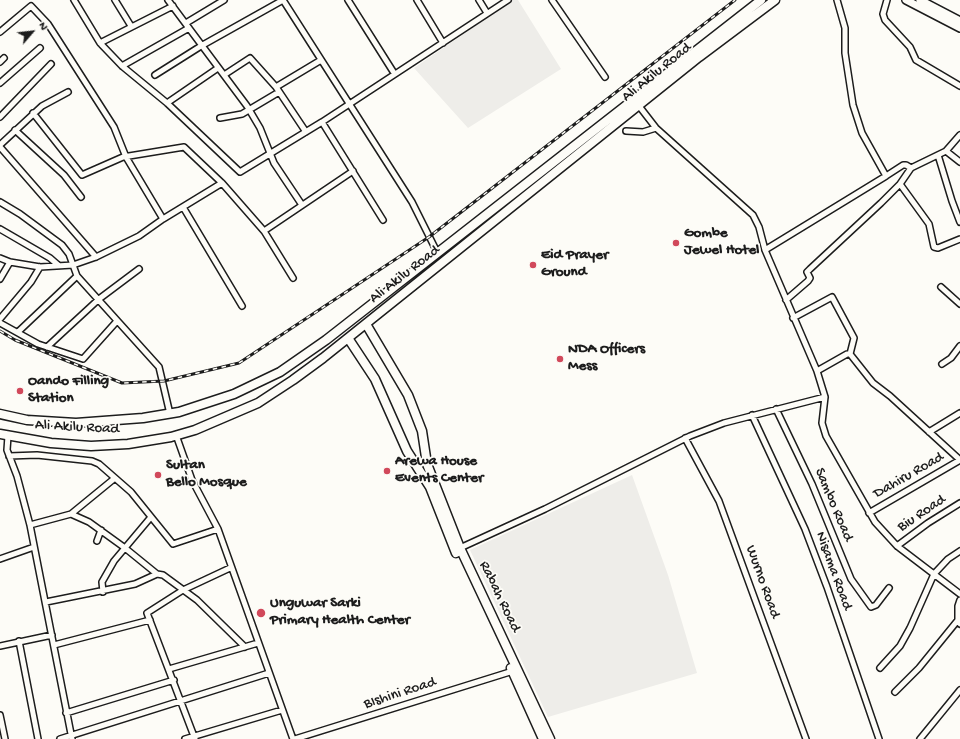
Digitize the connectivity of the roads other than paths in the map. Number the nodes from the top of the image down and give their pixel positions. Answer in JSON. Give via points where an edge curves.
{"nodes":[{"id":1,"x":74,"y":0,"type":"edge"},
{"id":2,"x":115,"y":0,"type":"edge"},
{"id":3,"x":168,"y":0,"type":"edge"},
{"id":4,"x":224,"y":0,"type":"edge"},
{"id":5,"x":348,"y":0,"type":"edge"},
{"id":6,"x":417,"y":0,"type":"edge"},
{"id":7,"x":479,"y":0,"type":"edge"},
{"id":8,"x":508,"y":0,"type":"edge"},
{"id":9,"x":552,"y":0,"type":"edge"},
{"id":10,"x":761,"y":0,"type":"edge"},
{"id":11,"x":774,"y":0,"type":"edge"},
{"id":12,"x":836,"y":0,"type":"edge"},
{"id":13,"x":887,"y":0,"type":"edge"},
{"id":14,"x":906,"y":0,"type":"edge"},
{"id":15,"x":920,"y":0,"type":"edge"},
{"id":16,"x":173,"y":6,"type":"junction"},
{"id":17,"x":487,"y":13,"type":"junction"},
{"id":18,"x":960,"y":21,"type":"edge"},
{"id":19,"x":131,"y":26,"type":"junction"},
{"id":20,"x":187,"y":26,"type":"junction"},
{"id":21,"x":960,"y":28,"type":"edge"},
{"id":22,"x":727,"y":30,"type":"junction"},
{"id":23,"x":0,"y":32,"type":"edge"},
{"id":24,"x":100,"y":43,"type":"junction"},
{"id":25,"x":443,"y":43,"type":"junction"},
{"id":26,"x":201,"y":46,"type":"junction"},
{"id":27,"x":40,"y":48,"type":"dead end"},
{"id":28,"x":321,"y":60,"type":"junction"},
{"id":29,"x":51,"y":64,"type":"dead end"},
{"id":30,"x":122,"y":66,"type":"junction"},
{"id":31,"x":218,"y":68,"type":"junction"},
{"id":32,"x":394,"y":73,"type":"junction"},
{"id":33,"x":155,"y":75,"type":"dead end"},
{"id":34,"x":224,"y":76,"type":"junction"},
{"id":35,"x":604,"y":77,"type":"dead end"},
{"id":36,"x":0,"y":83,"type":"edge"},
{"id":37,"x":960,"y":86,"type":"edge"},
{"id":38,"x":276,"y":87,"type":"junction"},
{"id":39,"x":68,"y":92,"type":"dead end"},
{"id":40,"x":279,"y":92,"type":"junction"},
{"id":41,"x":167,"y":103,"type":"junction"},
{"id":42,"x":349,"y":104,"type":"junction"},
{"id":43,"x":639,"y":106,"type":"junction"},
{"id":44,"x":248,"y":109,"type":"junction"},
{"id":45,"x":33,"y":113,"type":"junction"},
{"id":46,"x":0,"y":117,"type":"edge"},
{"id":47,"x":220,"y":118,"type":"dead end"},
{"id":48,"x":322,"y":122,"type":"junction"},
{"id":49,"x":656,"y":128,"type":"junction"},
{"id":50,"x":15,"y":130,"type":"junction"},
{"id":51,"x":626,"y":131,"type":"dead end"},
{"id":52,"x":306,"y":132,"type":"junction"},
{"id":53,"x":960,"y":135,"type":"edge"},
{"id":54,"x":0,"y":146,"type":"edge"},
{"id":55,"x":946,"y":151,"type":"junction"},
{"id":56,"x":269,"y":153,"type":"junction"},
{"id":57,"x":938,"y":155,"type":"junction"},
{"id":58,"x":126,"y":157,"type":"junction"},
{"id":59,"x":960,"y":162,"type":"edge"},
{"id":60,"x":911,"y":168,"type":"junction"},
{"id":61,"x":354,"y":171,"type":"junction"},
{"id":62,"x":886,"y":176,"type":"junction"},
{"id":63,"x":222,"y":183,"type":"junction"},
{"id":64,"x":900,"y":184,"type":"junction"},
{"id":65,"x":81,"y":197,"type":"dead end"},
{"id":66,"x":952,"y":201,"type":"junction"},
{"id":67,"x":0,"y":202,"type":"edge"},
{"id":68,"x":302,"y":205,"type":"junction"},
{"id":69,"x":183,"y":207,"type":"junction"},
{"id":70,"x":960,"y":207,"type":"edge"},
{"id":71,"x":163,"y":219,"type":"junction"},
{"id":72,"x":383,"y":220,"type":"dead end"},
{"id":73,"x":960,"y":222,"type":"edge"},
{"id":74,"x":0,"y":229,"type":"edge"},
{"id":75,"x":264,"y":231,"type":"junction"},
{"id":76,"x":960,"y":239,"type":"edge"},
{"id":77,"x":765,"y":250,"type":"junction"},
{"id":78,"x":437,"y":252,"type":"junction"},
{"id":79,"x":96,"y":257,"type":"junction"},
{"id":80,"x":0,"y":258,"type":"edge"},
{"id":81,"x":10,"y":262,"type":"junction"},
{"id":82,"x":58,"y":265,"type":"junction"},
{"id":83,"x":73,"y":265,"type":"junction"},
{"id":84,"x":40,"y":267,"type":"junction"},
{"id":85,"x":140,"y":269,"type":"dead end"},
{"id":86,"x":77,"y":276,"type":"junction"},
{"id":87,"x":293,"y":278,"type":"dead end"},
{"id":88,"x":0,"y":279,"type":"edge"},
{"id":89,"x":942,"y":287,"type":"dead end"},
{"id":90,"x":99,"y":299,"type":"junction"},
{"id":91,"x":786,"y":300,"type":"junction"},
{"id":92,"x":960,"y":304,"type":"edge"},
{"id":93,"x":242,"y":306,"type":"dead end"},
{"id":94,"x":793,"y":318,"type":"junction"},
{"id":95,"x":0,"y":319,"type":"edge"},
{"id":96,"x":117,"y":321,"type":"junction"},
{"id":97,"x":0,"y":323,"type":"edge"},
{"id":98,"x":366,"y":324,"type":"junction"},
{"id":99,"x":19,"y":331,"type":"junction"},
{"id":100,"x":348,"y":338,"type":"junction"},
{"id":101,"x":960,"y":346,"type":"edge"},
{"id":102,"x":47,"y":347,"type":"junction"},
{"id":103,"x":850,"y":354,"type":"junction"},
{"id":104,"x":942,"y":364,"type":"dead end"},
{"id":105,"x":817,"y":371,"type":"junction"},
{"id":106,"x":825,"y":397,"type":"junction"},
{"id":107,"x":776,"y":409,"type":"junction"},
{"id":108,"x":960,"y":413,"type":"edge"},
{"id":109,"x":0,"y":414,"type":"edge"},
{"id":110,"x":170,"y":414,"type":"junction"},
{"id":111,"x":752,"y":415,"type":"junction"},
{"id":112,"x":929,"y":432,"type":"junction"},
{"id":113,"x":4,"y":435,"type":"edge"},
{"id":114,"x":176,"y":435,"type":"junction"},
{"id":115,"x":685,"y":438,"type":"junction"},
{"id":116,"x":9,"y":456,"type":"junction"},
{"id":117,"x":960,"y":460,"type":"edge"},
{"id":118,"x":115,"y":478,"type":"junction"},
{"id":119,"x":960,"y":503,"type":"edge"},
{"id":120,"x":869,"y":513,"type":"junction"},
{"id":121,"x":71,"y":514,"type":"junction"},
{"id":122,"x":151,"y":517,"type":"junction"},
{"id":123,"x":30,"y":525,"type":"junction"},
{"id":124,"x":218,"y":529,"type":"junction"},
{"id":125,"x":101,"y":530,"type":"junction"},
{"id":126,"x":97,"y":541,"type":"dead end"},
{"id":127,"x":897,"y":546,"type":"junction"},
{"id":128,"x":34,"y":547,"type":"junction"},
{"id":129,"x":125,"y":548,"type":"junction"},
{"id":130,"x":460,"y":548,"type":"junction"},
{"id":131,"x":960,"y":551,"type":"edge"},
{"id":132,"x":0,"y":559,"type":"edge"},
{"id":133,"x":230,"y":568,"type":"junction"},
{"id":134,"x":157,"y":574,"type":"junction"},
{"id":135,"x":934,"y":574,"type":"junction"},
{"id":136,"x":889,"y":588,"type":"dead end"},
{"id":137,"x":183,"y":590,"type":"junction"},
{"id":138,"x":102,"y":592,"type":"junction"},
{"id":139,"x":960,"y":594,"type":"edge"},
{"id":140,"x":960,"y":600,"type":"edge"},
{"id":141,"x":46,"y":602,"type":"junction"},
{"id":142,"x":150,"y":620,"type":"junction"},
{"id":143,"x":959,"y":622,"type":"edge"},
{"id":144,"x":52,"y":635,"type":"junction"},
{"id":145,"x":19,"y":642,"type":"junction"},
{"id":146,"x":258,"y":643,"type":"junction"},
{"id":147,"x":54,"y":645,"type":"junction"},
{"id":148,"x":0,"y":646,"type":"edge"},
{"id":149,"x":245,"y":647,"type":"junction"},
{"id":150,"x":880,"y":668,"type":"dead end"},
{"id":151,"x":169,"y":669,"type":"junction"},
{"id":152,"x":512,"y":671,"type":"junction"},
{"id":153,"x":269,"y":673,"type":"junction"},
{"id":154,"x":174,"y":680,"type":"junction"},
{"id":155,"x":960,"y":690,"type":"edge"},
{"id":156,"x":895,"y":692,"type":"dead end"},
{"id":157,"x":181,"y":700,"type":"junction"},
{"id":158,"x":282,"y":710,"type":"junction"},
{"id":159,"x":66,"y":713,"type":"junction"},
{"id":160,"x":0,"y":715,"type":"edge"},
{"id":161,"x":72,"y":737,"type":"edge"},
{"id":162,"x":195,"y":738,"type":"edge"},
{"id":163,"x":5,"y":739,"type":"edge"},
{"id":164,"x":38,"y":739,"type":"edge"},
{"id":165,"x":60,"y":739,"type":"edge"},
{"id":166,"x":185,"y":739,"type":"edge"},
{"id":167,"x":294,"y":739,"type":"edge"},
{"id":168,"x":543,"y":739,"type":"edge"},
{"id":169,"x":550,"y":739,"type":"edge"},
{"id":170,"x":806,"y":739,"type":"edge"},
{"id":171,"x":879,"y":739,"type":"edge"},
{"id":172,"x":920,"y":739,"type":"edge"}],
"edges":[{"from":1,"to":24,"type":"street"},
{"from":2,"to":19,"type":"street"},
{"from":3,"to":16,"type":"street"},
{"from":4,"to":20,"type":"street"},
{"from":5,"to":32,"type":"street"},
{"from":6,"to":25,"type":"street"},
{"from":7,"to":17,"type":"street"},
{"from":8,"to":17,"type":"street"},
{"from":9,"to":35,"type":"street"},
{"from":10,"to":22,"type":"main road","name":"Ali Akilu Road"},
{"from":11,"to":22,"type":"main road","name":"Ali Akilu Road"},
{"from":12,"to":62,"type":"street","via":[[845,28],[845,53],[853,105],[862,133]]},
{"from":13,"to":37,"type":"street","via":[[883,14],[885,20],[910,47],[916,60]]},
{"from":14,"to":21,"type":"street"},
{"from":15,"to":18,"type":"street"},
{"from":16,"to":19,"type":"street"},
{"from":16,"to":20,"type":"street"},
{"from":17,"to":25,"type":"street"},
{"from":19,"to":24,"type":"street"},
{"from":20,"to":26,"type":"street"},
{"from":20,"to":30,"type":"street"},
{"from":22,"to":43,"type":"main road","name":"Ali Akilu Road"},
{"from":22,"to":78,"type":"main road","name":"Ali Akilu Road"},
{"from":23,"to":58,"type":"street","via":[[31,6],[48,24],[114,127]]},
{"from":24,"to":30,"type":"street"},
{"from":25,"to":32,"type":"street"},
{"from":26,"to":28,"type":"street","via":[[283,0]]},
{"from":26,"to":31,"type":"street"},
{"from":26,"to":33,"type":"street"},
{"from":27,"to":36,"type":"street"},
{"from":28,"to":38,"type":"street"},
{"from":28,"to":42,"type":"street"},
{"from":29,"to":46,"type":"street"},
{"from":30,"to":41,"type":"street"},
{"from":31,"to":34,"type":"street"},
{"from":31,"to":41,"type":"street"},
{"from":32,"to":42,"type":"street"},
{"from":34,"to":38,"type":"street","via":[[250,58]]},
{"from":34,"to":44,"type":"street"},
{"from":38,"to":40,"type":"street"},
{"from":39,"to":45,"type":"street"},
{"from":40,"to":44,"type":"street"},
{"from":40,"to":52,"type":"street"},
{"from":41,"to":56,"type":"street","via":[[240,172]]},
{"from":42,"to":48,"type":"street"},
{"from":42,"to":78,"type":"street","via":[[412,202]]},
{"from":43,"to":49,"type":"street"},
{"from":43,"to":98,"type":"main road","name":"Ali Akilu Road"},
{"from":44,"to":47,"type":"street","via":[[237,115]]},
{"from":44,"to":56,"type":"street","via":[[260,128]]},
{"from":45,"to":50,"type":"street"},
{"from":45,"to":58,"type":"street","via":[[81,174]]},
{"from":48,"to":52,"type":"street"},
{"from":48,"to":61,"type":"street"},
{"from":49,"to":51,"type":"street","via":[[643,132]]},
{"from":49,"to":77,"type":"street","via":[[753,215]]},
{"from":50,"to":54,"type":"street"},
{"from":50,"to":65,"type":"street","via":[[64,175]]},
{"from":52,"to":56,"type":"street"},
{"from":53,"to":55,"type":"street"},
{"from":54,"to":79,"type":"street"},
{"from":55,"to":57,"type":"street"},
{"from":55,"to":59,"type":"street"},
{"from":56,"to":68,"type":"street"},
{"from":57,"to":60,"type":"street"},
{"from":57,"to":66,"type":"street"},
{"from":58,"to":63,"type":"street","via":[[184,147]]},
{"from":58,"to":71,"type":"street"},
{"from":60,"to":62,"type":"street","via":[[902,166]]},
{"from":60,"to":64,"type":"street"},
{"from":61,"to":68,"type":"street"},
{"from":61,"to":72,"type":"street"},
{"from":62,"to":77,"type":"street"},
{"from":63,"to":69,"type":"street"},
{"from":63,"to":75,"type":"street"},
{"from":64,"to":76,"type":"street","via":[[929,224],[934,247],[938,248]]},
{"from":64,"to":91,"type":"street","via":[[807,272],[810,278],[808,281]]},
{"from":66,"to":70,"type":"street"},
{"from":66,"to":73,"type":"street"},
{"from":67,"to":83,"type":"street","via":[[62,245]]},
{"from":68,"to":75,"type":"street"},
{"from":69,"to":71,"type":"street"},
{"from":69,"to":93,"type":"street"},
{"from":71,"to":79,"type":"street","via":[[123,244]]},
{"from":74,"to":82,"type":"street"},
{"from":75,"to":87,"type":"street"},
{"from":77,"to":91,"type":"street"},
{"from":78,"to":110,"type":"main road","name":"Ali Akilu Road","via":[[326,340],[280,372],[234,394]]},
{"from":79,"to":83,"type":"street"},
{"from":80,"to":81,"type":"street"},
{"from":81,"to":84,"type":"street"},
{"from":81,"to":88,"type":"street"},
{"from":82,"to":83,"type":"street"},
{"from":82,"to":84,"type":"street"},
{"from":83,"to":86,"type":"street"},
{"from":84,"to":95,"type":"street","via":[[31,282]]},
{"from":85,"to":90,"type":"street"},
{"from":86,"to":90,"type":"street"},
{"from":86,"to":99,"type":"street"},
{"from":89,"to":92,"type":"street"},
{"from":90,"to":96,"type":"street"},
{"from":90,"to":102,"type":"street"},
{"from":91,"to":94,"type":"street"},
{"from":94,"to":103,"type":"street","via":[[832,297],[854,338]]},
{"from":94,"to":105,"type":"street"},
{"from":96,"to":102,"type":"street","via":[[83,358]]},
{"from":96,"to":110,"type":"street","via":[[159,367]]},
{"from":97,"to":99,"type":"street"},
{"from":98,"to":100,"type":"main road","name":"Ali Akilu Road"},
{"from":98,"to":130,"type":"main road","name":"Rabah Road","via":[[408,395],[422,431],[427,464]]},
{"from":99,"to":102,"type":"street"},
{"from":100,"to":114,"type":"main road","name":"Ali Akilu Road","via":[[258,403]]},
{"from":100,"to":152,"type":"main road","name":"Rabah Road","via":[[375,379],[407,451],[430,487],[455,550]]},
{"from":101,"to":104,"type":"street","via":[[951,358]]},
{"from":103,"to":105,"type":"street"},
{"from":103,"to":112,"type":"street","via":[[873,383]]},
{"from":105,"to":106,"type":"street"},
{"from":106,"to":107,"type":"street"},
{"from":106,"to":120,"type":"street","via":[[822,423],[826,436]]},
{"from":107,"to":111,"type":"street"},
{"from":107,"to":136,"type":"street","name":"Sambo Road","via":[[817,496],[851,579],[873,607]]},
{"from":108,"to":112,"type":"street"},
{"from":109,"to":110,"type":"main road","name":"Ali Akilu Road","via":[[26,420],[76,423]]},
{"from":111,"to":115,"type":"street"},
{"from":111,"to":171,"type":"street","name":"Nisama Road","via":[[805,529]]},
{"from":112,"to":117,"type":"street"},
{"from":113,"to":114,"type":"main road","name":"Ali Akilu Road","via":[[51,443],[91,446],[128,444]]},
{"from":113,"to":116,"type":"street"},
{"from":114,"to":124,"type":"street","via":[[192,480]]},
{"from":115,"to":130,"type":"street","via":[[545,509]]},
{"from":115,"to":170,"type":"street","name":"Wurno Road","via":[[719,501]]},
{"from":116,"to":118,"type":"street","via":[[37,455],[92,461]]},
{"from":116,"to":123,"type":"street"},
{"from":117,"to":120,"type":"street","name":"Dahiru Road"},
{"from":118,"to":121,"type":"street"},
{"from":118,"to":122,"type":"street","via":[[131,492]]},
{"from":119,"to":127,"type":"street","name":"Biu Road"},
{"from":120,"to":127,"type":"street"},
{"from":121,"to":123,"type":"street"},
{"from":121,"to":125,"type":"street"},
{"from":122,"to":124,"type":"street","via":[[173,544]]},
{"from":122,"to":129,"type":"street"},
{"from":123,"to":128,"type":"street"},
{"from":124,"to":133,"type":"street"},
{"from":125,"to":126,"type":"street"},
{"from":125,"to":129,"type":"street"},
{"from":127,"to":135,"type":"street"},
{"from":128,"to":132,"type":"street"},
{"from":128,"to":141,"type":"street"},
{"from":129,"to":134,"type":"street"},
{"from":129,"to":138,"type":"street","via":[[102,582]]},
{"from":130,"to":169,"type":"main road","name":"Rabah Road"},
{"from":131,"to":135,"type":"street"},
{"from":133,"to":137,"type":"street"},
{"from":133,"to":146,"type":"street"},
{"from":134,"to":137,"type":"street","via":[[163,575]]},
{"from":134,"to":138,"type":"street","via":[[135,584]]},
{"from":135,"to":139,"type":"street"},
{"from":135,"to":150,"type":"street","via":[[900,646]]},
{"from":137,"to":142,"type":"street","via":[[147,613]]},
{"from":137,"to":149,"type":"street","via":[[197,600]]},
{"from":138,"to":141,"type":"street"},
{"from":140,"to":143,"type":"street"},
{"from":141,"to":144,"type":"street"},
{"from":142,"to":147,"type":"street"},
{"from":142,"to":151,"type":"street"},
{"from":143,"to":156,"type":"street"},
{"from":144,"to":145,"type":"street"},
{"from":144,"to":147,"type":"street"},
{"from":145,"to":148,"type":"street"},
{"from":145,"to":164,"type":"street"},
{"from":146,"to":149,"type":"street"},
{"from":146,"to":153,"type":"street"},
{"from":147,"to":159,"type":"street"},
{"from":149,"to":151,"type":"street"},
{"from":151,"to":154,"type":"street"},
{"from":152,"to":167,"type":"street","name":"BIshini Road"},
{"from":152,"to":168,"type":"main road","name":"Rabah Road"},
{"from":153,"to":157,"type":"street"},
{"from":153,"to":158,"type":"street"},
{"from":154,"to":157,"type":"street"},
{"from":154,"to":159,"type":"street"},
{"from":155,"to":172,"type":"street"},
{"from":157,"to":161,"type":"street"},
{"from":157,"to":162,"type":"street"},
{"from":158,"to":162,"type":"street"},
{"from":158,"to":167,"type":"street"},
{"from":159,"to":161,"type":"street"},
{"from":160,"to":163,"type":"street"},
{"from":161,"to":165,"type":"street"},
{"from":162,"to":166,"type":"street"}]}
